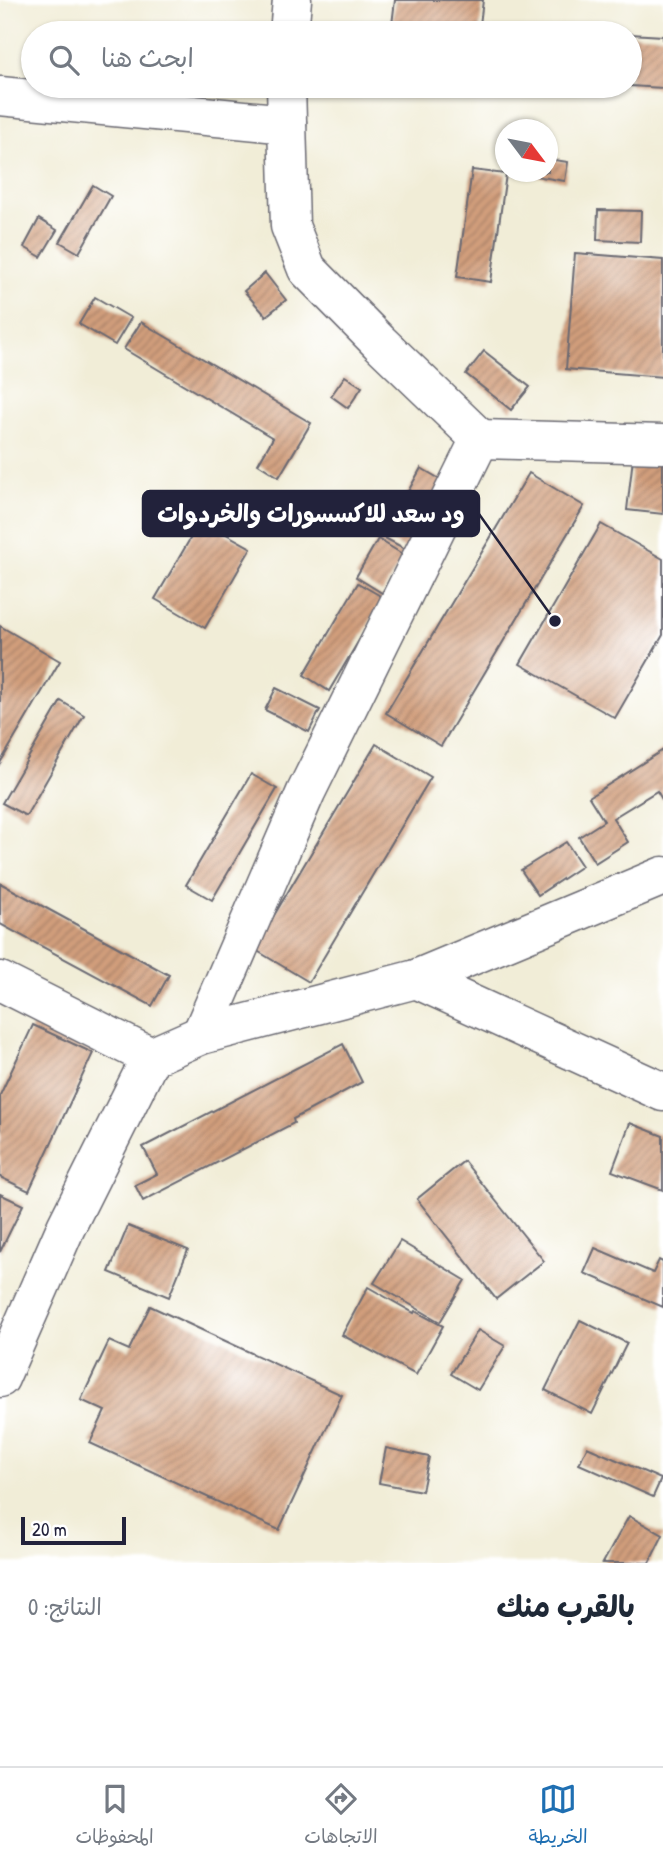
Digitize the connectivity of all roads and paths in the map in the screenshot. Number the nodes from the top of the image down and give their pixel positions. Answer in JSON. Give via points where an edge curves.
{"nodes":[{"id":1,"x":292,"y":0,"type":"edge"},
{"id":2,"x":290,"y":21,"type":"edge"},
{"id":3,"x":0,"y":96,"type":"edge"},
{"id":4,"x":286,"y":98,"type":"edge"},
{"id":5,"x":287,"y":124,"type":"junction"},
{"id":6,"x":480,"y":439,"type":"junction"},
{"id":7,"x":663,"y":444,"type":"edge"},
{"id":8,"x":663,"y":876,"type":"edge"},
{"id":9,"x":416,"y":979,"type":"junction"},
{"id":10,"x":0,"y":981,"type":"edge"},
{"id":11,"x":201,"y":1035,"type":"junction"},
{"id":12,"x":151,"y":1057,"type":"junction"},
{"id":13,"x":663,"y":1092,"type":"edge"},
{"id":14,"x":0,"y":1378,"type":"edge"}],
"edges":[{"from":1,"to":2,"type":"street"},
{"from":3,"to":5,"type":"street"},
{"from":4,"to":5,"type":"street"},
{"from":5,"to":6,"type":"street","via":[[290,226],[307,269]]},
{"from":6,"to":7,"type":"street"},
{"from":6,"to":11,"type":"street","via":[[306,792]]},
{"from":8,"to":9,"type":"street"},
{"from":9,"to":11,"type":"street"},
{"from":9,"to":13,"type":"street"},
{"from":10,"to":12,"type":"street"},
{"from":11,"to":12,"type":"street"},
{"from":12,"to":14,"type":"street","via":[[66,1227]]}]}
